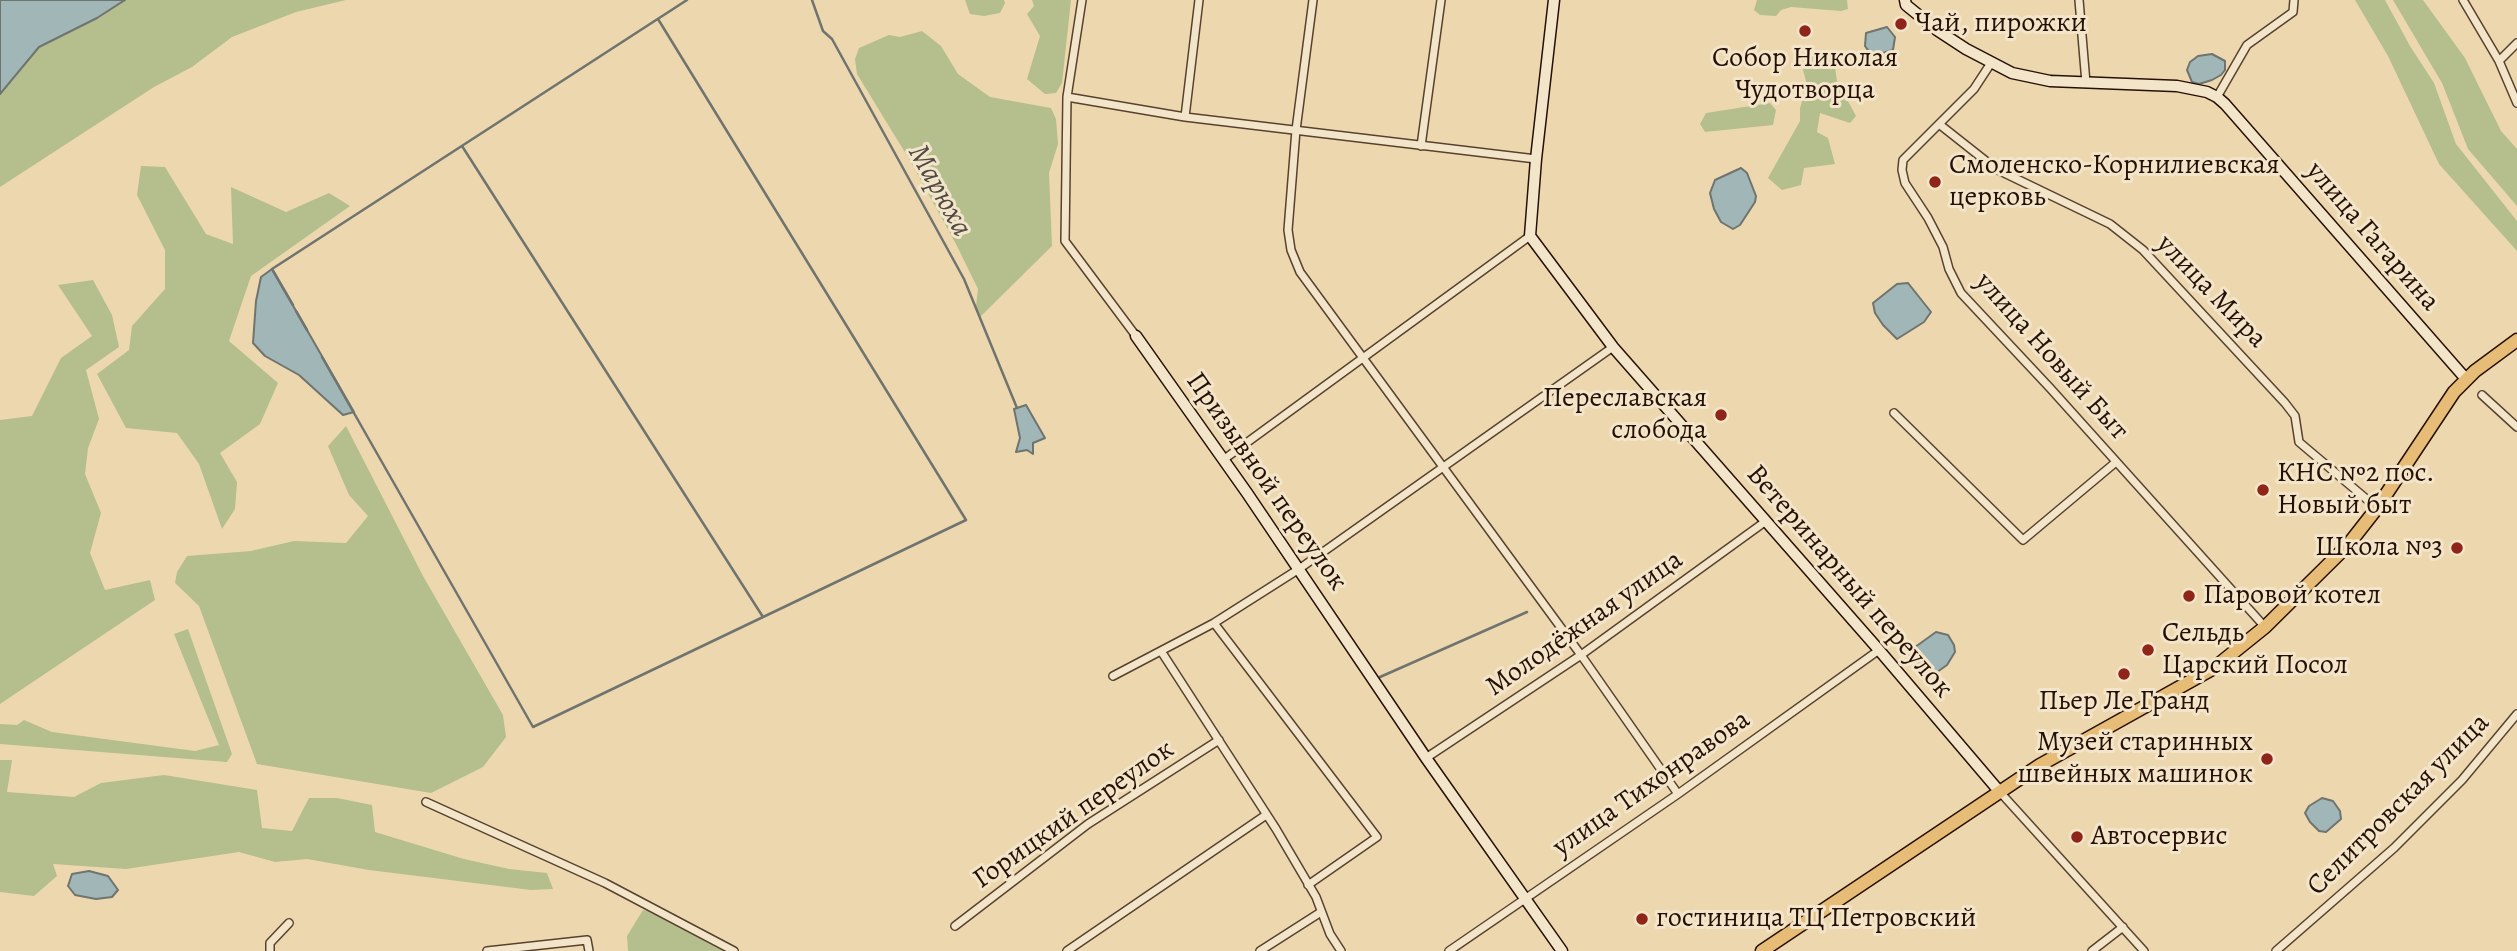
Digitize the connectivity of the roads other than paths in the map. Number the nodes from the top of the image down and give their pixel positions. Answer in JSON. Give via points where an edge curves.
{"nodes":[{"id":1,"x":1082,"y":0,"type":"edge"},
{"id":2,"x":1199,"y":0,"type":"edge"},
{"id":3,"x":1313,"y":0,"type":"edge"},
{"id":4,"x":1441,"y":0,"type":"edge"},
{"id":5,"x":1554,"y":0,"type":"edge"},
{"id":6,"x":1905,"y":0,"type":"edge"},
{"id":7,"x":2079,"y":0,"type":"edge"},
{"id":8,"x":2294,"y":0,"type":"edge"},
{"id":9,"x":2463,"y":0,"type":"edge"},
{"id":10,"x":2517,"y":43,"type":"edge"},
{"id":11,"x":2499,"y":61,"type":"junction"},
{"id":12,"x":1991,"y":63,"type":"junction"},
{"id":13,"x":2086,"y":83,"type":"junction"},
{"id":14,"x":1067,"y":97,"type":"junction"},
{"id":15,"x":2217,"y":97,"type":"junction"},
{"id":16,"x":2517,"y":103,"type":"edge"},
{"id":17,"x":1185,"y":117,"type":"junction"},
{"id":18,"x":1939,"y":124,"type":"junction"},
{"id":19,"x":1296,"y":130,"type":"junction"},
{"id":20,"x":1421,"y":146,"type":"junction"},
{"id":21,"x":1536,"y":159,"type":"junction"},
{"id":22,"x":1530,"y":236,"type":"junction"},
{"id":23,"x":1136,"y":336,"type":"joint"},
{"id":24,"x":2517,"y":340,"type":"edge"},
{"id":25,"x":1613,"y":347,"type":"junction"},
{"id":26,"x":1366,"y":358,"type":"junction"},
{"id":27,"x":2466,"y":379,"type":"junction"},
{"id":28,"x":2482,"y":395,"type":"dead end"},
{"id":29,"x":1894,"y":412,"type":"dead end"},
{"id":30,"x":2517,"y":427,"type":"edge"},
{"id":31,"x":1223,"y":460,"type":"junction"},
{"id":32,"x":2116,"y":462,"type":"junction"},
{"id":33,"x":1443,"y":467,"type":"junction"},
{"id":34,"x":2377,"y":508,"type":"junction"},
{"id":35,"x":1766,"y":521,"type":"junction"},
{"id":36,"x":1299,"y":569,"type":"junction"},
{"id":37,"x":1214,"y":623,"type":"junction"},
{"id":38,"x":2266,"y":627,"type":"junction"},
{"id":39,"x":1879,"y":650,"type":"junction"},
{"id":40,"x":1161,"y":651,"type":"junction"},
{"id":41,"x":1581,"y":655,"type":"junction"},
{"id":42,"x":1113,"y":676,"type":"dead end"},
{"id":43,"x":2517,"y":714,"type":"edge"},
{"id":44,"x":1219,"y":740,"type":"junction"},
{"id":45,"x":1426,"y":758,"type":"junction"},
{"id":46,"x":1999,"y":790,"type":"junction"},
{"id":47,"x":1678,"y":794,"type":"junction"},
{"id":48,"x":426,"y":802,"type":"dead end"},
{"id":49,"x":1266,"y":814,"type":"junction"},
{"id":50,"x":1308,"y":885,"type":"junction"},
{"id":51,"x":1524,"y":898,"type":"junction"},
{"id":52,"x":1321,"y":912,"type":"junction"},
{"id":53,"x":289,"y":923,"type":"dead end"},
{"id":54,"x":955,"y":926,"type":"dead end"},
{"id":55,"x":2123,"y":927,"type":"junction"},
{"id":56,"x":271,"y":951,"type":"edge"},
{"id":57,"x":488,"y":951,"type":"edge"},
{"id":58,"x":589,"y":951,"type":"edge"},
{"id":59,"x":734,"y":951,"type":"edge"},
{"id":60,"x":1067,"y":951,"type":"edge"},
{"id":61,"x":1260,"y":951,"type":"edge"},
{"id":62,"x":1341,"y":951,"type":"edge"},
{"id":63,"x":1449,"y":951,"type":"edge"},
{"id":64,"x":1562,"y":951,"type":"edge"},
{"id":65,"x":1762,"y":951,"type":"edge"},
{"id":66,"x":2092,"y":951,"type":"edge"},
{"id":67,"x":2144,"y":951,"type":"edge"},
{"id":68,"x":2276,"y":951,"type":"edge"}],
"edges":[{"from":1,"to":14,"type":"street","name":"Призывной переулок"},
{"from":2,"to":17,"type":"street"},
{"from":3,"to":19,"type":"street"},
{"from":4,"to":20,"type":"street"},
{"from":5,"to":21,"type":"street"},
{"from":6,"to":12,"type":"street","via":[[1937,30]]},
{"from":7,"to":13,"type":"street"},
{"from":8,"to":15,"type":"street","via":[[2293,12],[2247,45]]},
{"from":9,"to":11,"type":"street"},
{"from":10,"to":11,"type":"street"},
{"from":11,"to":16,"type":"street"},
{"from":12,"to":13,"type":"street","via":[[2024,76]]},
{"from":12,"to":18,"type":"street","name":"улица Новый Быт","via":[[1974,89]]},
{"from":13,"to":15,"type":"street","via":[[2177,86]]},
{"from":14,"to":17,"type":"street"},
{"from":14,"to":23,"type":"street","name":"Призывной переулок","via":[[1065,241]]},
{"from":15,"to":27,"type":"street","name":"улица Гагарина"},
{"from":17,"to":19,"type":"street"},
{"from":18,"to":32,"type":"street","name":"улица Новый Быт","via":[[1903,160],[1902,170],[1943,247],[1961,293]]},
{"from":18,"to":34,"type":"street","name":"улица Мира","via":[[1996,169],[2110,224],[2143,250],[2285,402],[2295,416],[2299,442]]},
{"from":19,"to":20,"type":"street"},
{"from":19,"to":26,"type":"street","via":[[1291,250],[1300,272]]},
{"from":20,"to":21,"type":"street"},
{"from":21,"to":22,"type":"street"},
{"from":22,"to":25,"type":"street","name":"Ветеринарный переулок"},
{"from":22,"to":26,"type":"street"},
{"from":23,"to":31,"type":"street","name":"Призывной переулок"},
{"from":24,"to":27,"type":"main road"},
{"from":25,"to":33,"type":"street"},
{"from":25,"to":35,"type":"street","name":"Ветеринарный переулок"},
{"from":26,"to":31,"type":"street"},
{"from":26,"to":33,"type":"street"},
{"from":27,"to":34,"type":"main road"},
{"from":28,"to":30,"type":"street"},
{"from":29,"to":32,"type":"street","via":[[2023,540]]},
{"from":31,"to":36,"type":"street","name":"Призывной переулок"},
{"from":32,"to":38,"type":"street","name":"улица Новый Быт"},
{"from":33,"to":36,"type":"street"},
{"from":33,"to":41,"type":"street"},
{"from":34,"to":38,"type":"main road","via":[[2348,545]]},
{"from":35,"to":39,"type":"street","name":"Ветеринарный переулок"},
{"from":35,"to":41,"type":"street","name":"Молодёжная улица"},
{"from":36,"to":37,"type":"street"},
{"from":36,"to":45,"type":"street","name":"Призывной переулок"},
{"from":37,"to":40,"type":"street"},
{"from":37,"to":50,"type":"street","via":[[1377,836]]},
{"from":38,"to":46,"type":"main road","via":[[2214,668]]},
{"from":39,"to":46,"type":"street","name":"Ветеринарный переулок"},
{"from":39,"to":47,"type":"street","name":"улица Тихонравова"},
{"from":40,"to":42,"type":"street"},
{"from":40,"to":44,"type":"street"},
{"from":41,"to":45,"type":"street","name":"Молодёжная улица"},
{"from":41,"to":47,"type":"street"},
{"from":43,"to":68,"type":"street","name":"Селитровская улица","via":[[2462,780],[2394,848]]},
{"from":44,"to":49,"type":"street"},
{"from":44,"to":54,"type":"street","name":"Горицкий переулок","via":[[1088,824]]},
{"from":45,"to":51,"type":"street","name":"Призывной переулок"},
{"from":46,"to":55,"type":"street","name":"Ветеринарный переулок"},
{"from":46,"to":65,"type":"main road"},
{"from":47,"to":51,"type":"street","name":"улица Тихонравова"},
{"from":48,"to":59,"type":"street","via":[[606,883]]},
{"from":49,"to":50,"type":"street"},
{"from":49,"to":60,"type":"street"},
{"from":50,"to":52,"type":"street"},
{"from":51,"to":63,"type":"street","name":"улица Тихонравова"},
{"from":51,"to":64,"type":"street","name":"Призывной переулок"},
{"from":52,"to":61,"type":"street"},
{"from":52,"to":62,"type":"street"},
{"from":53,"to":56,"type":"street","via":[[270,943]]},
{"from":55,"to":66,"type":"street"},
{"from":55,"to":67,"type":"street","name":"Ветеринарный переулок"},
{"from":57,"to":58,"type":"street","via":[[587,940]]}]}
